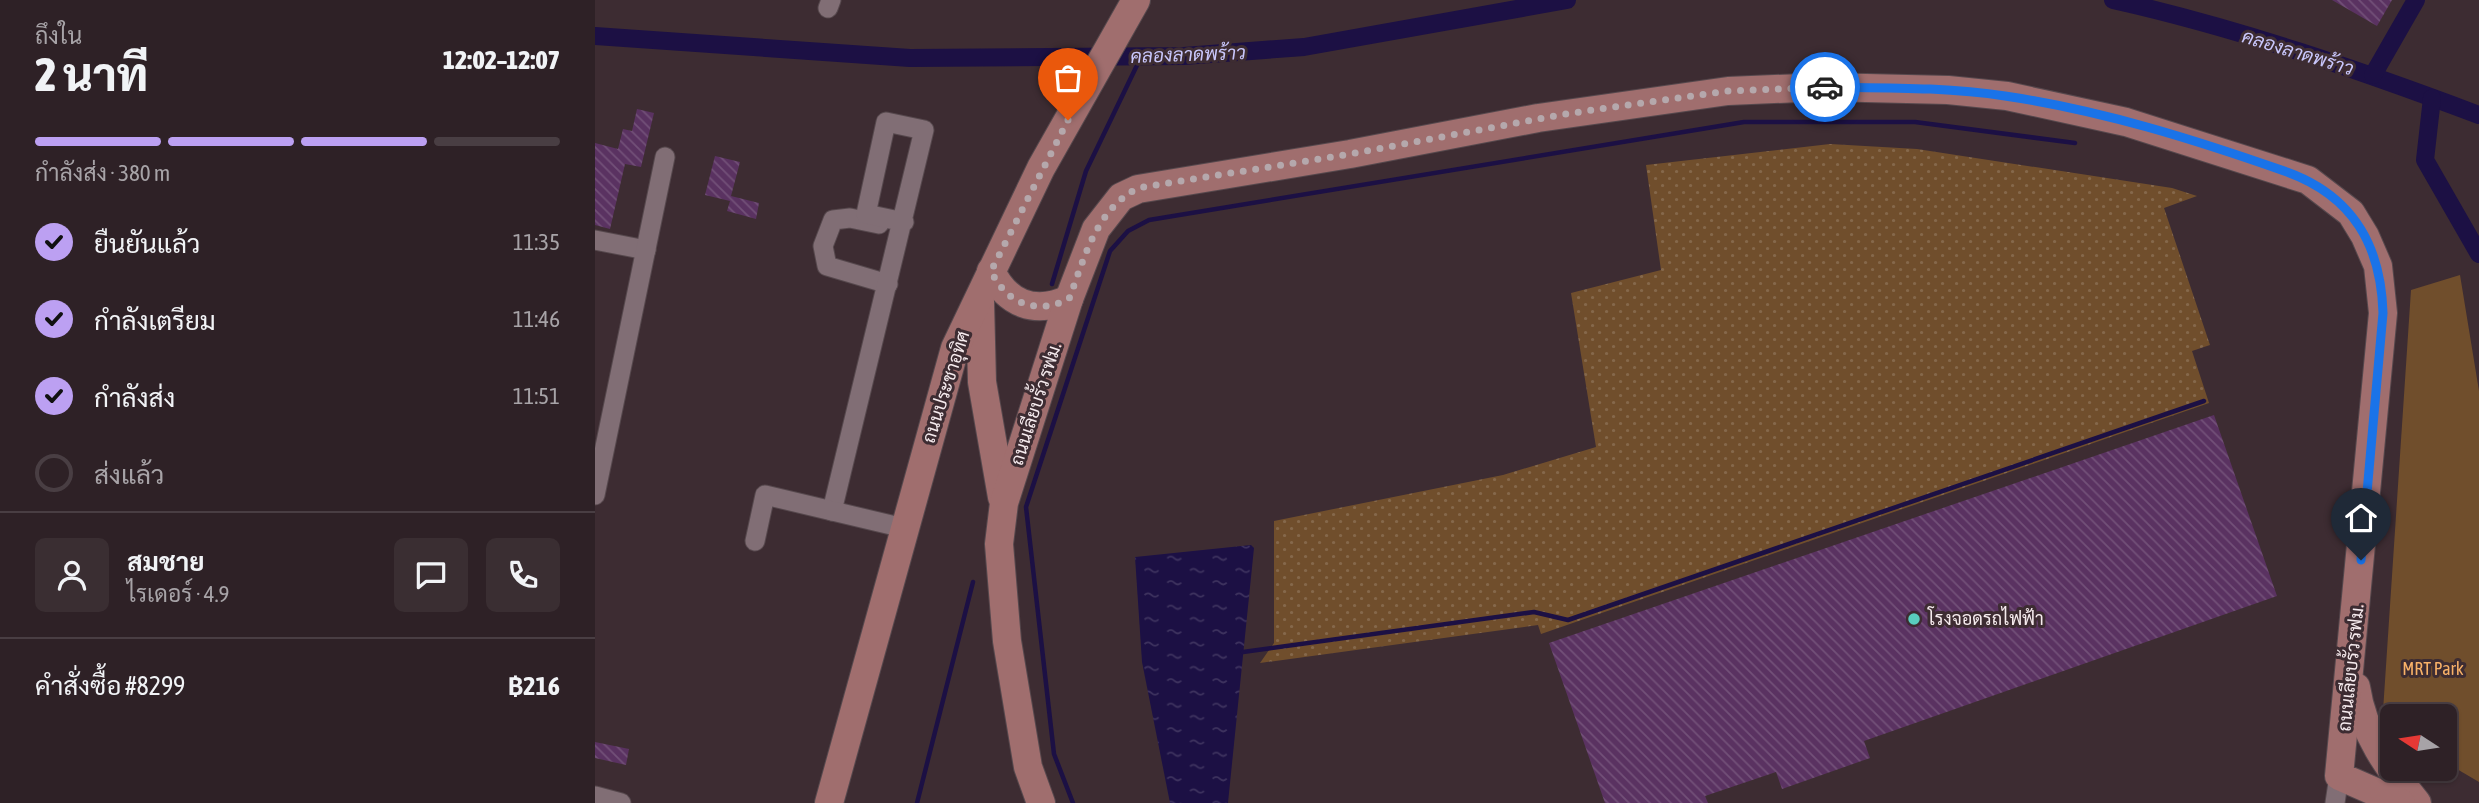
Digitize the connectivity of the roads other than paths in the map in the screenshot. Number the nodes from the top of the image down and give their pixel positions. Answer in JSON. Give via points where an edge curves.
{"nodes":[{"id":1,"x":1136,"y":0,"type":"edge"},
{"id":2,"x":665,"y":157,"type":"dead end"},
{"id":3,"x":903,"y":226,"type":"junction"},
{"id":4,"x":595,"y":240,"type":"edge"},
{"id":5,"x":646,"y":250,"type":"junction"},
{"id":6,"x":985,"y":283,"type":"junction"},
{"id":7,"x":888,"y":284,"type":"junction"},
{"id":8,"x":1069,"y":299,"type":"junction"},
{"id":9,"x":595,"y":495,"type":"edge"},
{"id":10,"x":1003,"y":503,"type":"junction"},
{"id":11,"x":832,"y":511,"type":"junction"},
{"id":12,"x":905,"y":528,"type":"junction"},
{"id":13,"x":755,"y":541,"type":"dead end"},
{"id":14,"x":2352,"y":660,"type":"junction"},
{"id":15,"x":2337,"y":790,"type":"edge"},
{"id":16,"x":595,"y":796,"type":"edge"},
{"id":17,"x":621,"y":803,"type":"edge"},
{"id":18,"x":829,"y":803,"type":"edge"},
{"id":19,"x":1041,"y":803,"type":"edge"},
{"id":20,"x":2365,"y":803,"type":"edge"},
{"id":21,"x":2383,"y":803,"type":"edge"},
{"id":22,"x":2401,"y":803,"type":"edge"},
{"id":23,"x":2417,"y":803,"type":"edge"}],
"edges":[{"from":1,"to":6,"type":"street","name":"ถนนประชาอุทิศ","via":[[1041,169]]},
{"from":2,"to":5,"type":"street"},
{"from":3,"to":3,"type":"street","via":[[866,214],[886,122],[924,130]]},
{"from":3,"to":7,"type":"street"},
{"from":3,"to":7,"type":"street","via":[[833,220],[823,246],[827,266]]},
{"from":4,"to":5,"type":"street"},
{"from":5,"to":9,"type":"street"},
{"from":6,"to":8,"type":"street","via":[[1022,304],[1045,308]]},
{"from":6,"to":10,"type":"street","via":[[982,382]]},
{"from":6,"to":12,"type":"street","name":"ถนนประชาอุทิศ","via":[[955,348]]},
{"from":7,"to":11,"type":"street"},
{"from":8,"to":10,"type":"street","name":"ถนนเลียบรั้ว รฟม."},
{"from":8,"to":14,"type":"street","name":"ถนนเลียบรั้ว รฟม.","via":[[1096,229],[1113,205],[1138,188],[1538,118],[1728,91],[1825,87],[2007,96],[2126,122],[2308,180],[2351,213],[2373,256],[2382,286],[2383,313]]},
{"from":10,"to":19,"type":"street","name":"ถนนเลียบรั้ว รฟม.","via":[[999,544],[1007,641],[1028,767]]},
{"from":11,"to":12,"type":"street"},
{"from":11,"to":13,"type":"street","via":[[765,495]]},
{"from":12,"to":18,"type":"street","name":"ถนนประชาอุทิศ"},
{"from":14,"to":15,"type":"street","name":"ถนนเลียบรั้ว รฟม."},
{"from":14,"to":23,"type":"street","via":[[2359,706],[2371,740]]},
{"from":15,"to":22,"type":"street"},
{"from":16,"to":17,"type":"street"},
{"from":20,"to":21,"type":"street"}]}
